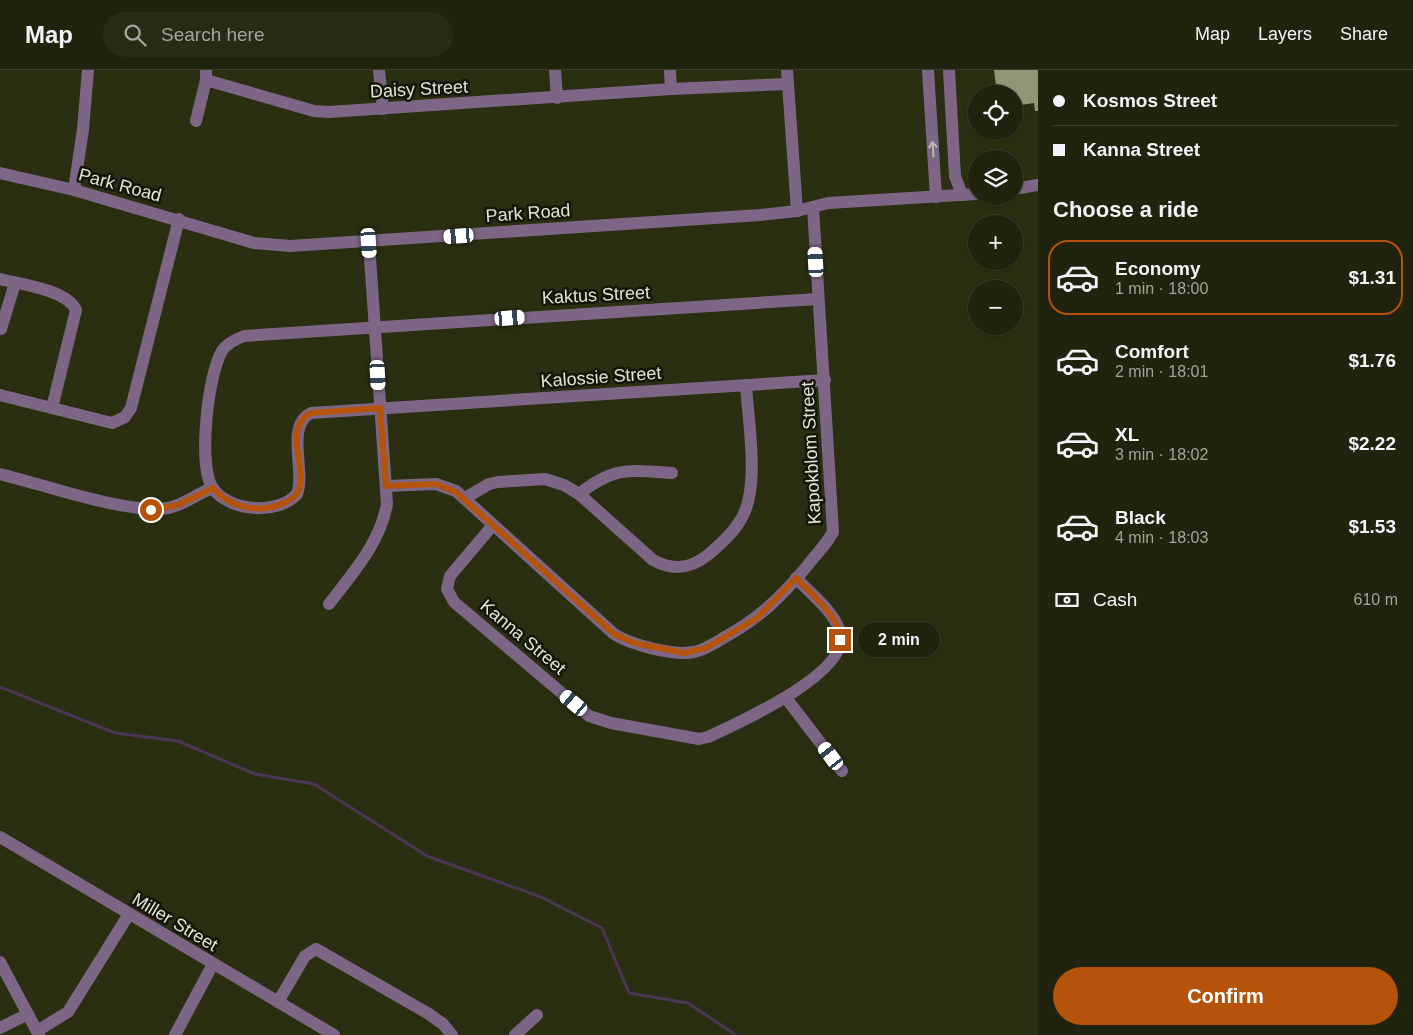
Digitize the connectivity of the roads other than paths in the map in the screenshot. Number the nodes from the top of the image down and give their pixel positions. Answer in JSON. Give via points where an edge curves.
{"nodes":[{"id":1,"x":88,"y":70,"type":"edge"},
{"id":2,"x":379,"y":70,"type":"edge"},
{"id":3,"x":555,"y":70,"type":"edge"},
{"id":4,"x":670,"y":70,"type":"edge"},
{"id":5,"x":787,"y":70,"type":"edge"},
{"id":6,"x":928,"y":70,"type":"edge"},
{"id":7,"x":949,"y":70,"type":"edge"},
{"id":8,"x":206,"y":75,"type":"edge"},
{"id":9,"x":788,"y":84,"type":"junction"},
{"id":10,"x":671,"y":88,"type":"junction"},
{"id":11,"x":557,"y":98,"type":"junction"},
{"id":12,"x":382,"y":109,"type":"junction"},
{"id":13,"x":196,"y":121,"type":"dead end"},
{"id":14,"x":0,"y":173,"type":"edge"},
{"id":15,"x":1038,"y":185,"type":"edge"},
{"id":16,"x":1023,"y":188,"type":"edge"},
{"id":17,"x":74,"y":190,"type":"junction"},
{"id":18,"x":962,"y":195,"type":"junction"},
{"id":19,"x":968,"y":195,"type":"edge"},
{"id":20,"x":936,"y":197,"type":"junction"},
{"id":21,"x":813,"y":207,"type":"junction"},
{"id":22,"x":797,"y":211,"type":"junction"},
{"id":23,"x":179,"y":219,"type":"junction"},
{"id":24,"x":369,"y":243,"type":"junction"},
{"id":25,"x":0,"y":279,"type":"edge"},
{"id":26,"x":15,"y":282,"type":"junction"},
{"id":27,"x":818,"y":299,"type":"junction"},
{"id":28,"x":375,"y":326,"type":"junction"},
{"id":29,"x":1,"y":329,"type":"edge"},
{"id":30,"x":824,"y":380,"type":"junction"},
{"id":31,"x":746,"y":385,"type":"junction"},
{"id":32,"x":0,"y":395,"type":"edge"},
{"id":33,"x":52,"y":408,"type":"junction"},
{"id":34,"x":380,"y":408,"type":"junction"},
{"id":35,"x":672,"y":473,"type":"dead end"},
{"id":36,"x":0,"y":474,"type":"edge"},
{"id":37,"x":386,"y":486,"type":"junction"},
{"id":38,"x":213,"y":488,"type":"junction"},
{"id":39,"x":579,"y":494,"type":"junction"},
{"id":40,"x":465,"y":498,"type":"junction"},
{"id":41,"x":493,"y":525,"type":"junction"},
{"id":42,"x":796,"y":578,"type":"junction"},
{"id":43,"x":330,"y":604,"type":"dead end"},
{"id":44,"x":786,"y":698,"type":"junction"},
{"id":45,"x":842,"y":771,"type":"dead end"},
{"id":46,"x":0,"y":837,"type":"edge"},
{"id":47,"x":129,"y":914,"type":"junction"},
{"id":48,"x":0,"y":962,"type":"edge"},
{"id":49,"x":213,"y":964,"type":"junction"},
{"id":50,"x":278,"y":1002,"type":"junction"},
{"id":51,"x":28,"y":1014,"type":"junction"},
{"id":52,"x":536,"y":1015,"type":"dead end"},
{"id":53,"x":0,"y":1028,"type":"edge"},
{"id":54,"x":38,"y":1033,"type":"edge"},
{"id":55,"x":174,"y":1035,"type":"edge"},
{"id":56,"x":334,"y":1035,"type":"edge"},
{"id":57,"x":452,"y":1035,"type":"edge"},
{"id":58,"x":515,"y":1035,"type":"edge"}],
"edges":[{"from":1,"to":17,"type":"street"},
{"from":2,"to":12,"type":"street"},
{"from":3,"to":11,"type":"street"},
{"from":4,"to":10,"type":"street"},
{"from":5,"to":9,"type":"street"},
{"from":20,"to":6,"type":"street","one_way":true},
{"from":7,"to":18,"type":"street","via":[[955,176]]},
{"from":8,"to":12,"type":"street","name":"Daisy Street","via":[[314,111]]},
{"from":8,"to":13,"type":"street"},
{"from":9,"to":10,"type":"street","name":"Daisy Street"},
{"from":9,"to":22,"type":"street"},
{"from":10,"to":11,"type":"street","name":"Daisy Street"},
{"from":11,"to":12,"type":"street","name":"Daisy Street"},
{"from":14,"to":17,"type":"street","name":"Park Road"},
{"from":15,"to":16,"type":"street"},
{"from":17,"to":23,"type":"street","name":"Park Road"},
{"from":18,"to":19,"type":"street","name":"Park Road"},
{"from":18,"to":20,"type":"street","name":"Park Road"},
{"from":20,"to":21,"type":"street","name":"Park Road","via":[[828,203]]},
{"from":21,"to":22,"type":"street","name":"Park Road"},
{"from":21,"to":27,"type":"street","name":"Kapokblom Street"},
{"from":22,"to":24,"type":"street","name":"Park Road"},
{"from":23,"to":24,"type":"street","name":"Park Road","via":[[264,245]]},
{"from":23,"to":33,"type":"street","via":[[131,408],[125,417],[112,423]]},
{"from":24,"to":28,"type":"street"},
{"from":25,"to":26,"type":"street"},
{"from":26,"to":29,"type":"street"},
{"from":26,"to":33,"type":"street","via":[[63,296],[73,303],[76,310]]},
{"from":27,"to":28,"type":"street","name":"Kaktus Street"},
{"from":27,"to":30,"type":"street","name":"Kapokblom Street"},
{"from":28,"to":34,"type":"street"},
{"from":28,"to":38,"type":"street","name":"Kaktus Street","via":[[244,336],[226,345],[216,365],[206,420],[207,472]]},
{"from":30,"to":31,"type":"street","name":"Kalossie Street"},
{"from":30,"to":42,"type":"street","name":"Kapokblom Street","via":[[833,532]]},
{"from":31,"to":34,"type":"street","name":"Kalossie Street"},
{"from":31,"to":39,"type":"street","via":[[752,479],[749,501],[733,532],[704,559],[684,568],[664,566],[653,560]]},
{"from":32,"to":33,"type":"street"},
{"from":34,"to":37,"type":"street"},
{"from":34,"to":38,"type":"street","name":"Kalossie Street","via":[[305,416],[298,432],[300,487],[293,498],[279,505],[245,508],[220,496]]},
{"from":35,"to":39,"type":"street","via":[[624,471],[609,474]]},
{"from":36,"to":38,"type":"street","via":[[151,510],[178,505]]},
{"from":37,"to":40,"type":"street","name":"Kapokblom Street","via":[[436,484]]},
{"from":37,"to":43,"type":"street","via":[[387,504],[380,529],[362,562]]},
{"from":39,"to":40,"type":"street","via":[[545,479],[489,484]]},
{"from":40,"to":41,"type":"street","name":"Kapokblom Street"},
{"from":41,"to":42,"type":"street","name":"Kapokblom Street","via":[[614,634],[634,643],[679,653],[706,648],[751,623]]},
{"from":41,"to":44,"type":"street","name":"Kanna Street","via":[[450,576],[449,595],[590,716],[611,723],[699,739],[708,738]]},
{"from":42,"to":44,"type":"street","name":"Kanna Street","via":[[833,617],[841,636],[826,666]]},
{"from":44,"to":45,"type":"street"},
{"from":46,"to":47,"type":"street","name":"Miller Street"},
{"from":47,"to":49,"type":"street","name":"Miller Street"},
{"from":47,"to":54,"type":"street","via":[[68,1012]]},
{"from":48,"to":51,"type":"street"},
{"from":49,"to":50,"type":"street","name":"Miller Street"},
{"from":49,"to":55,"type":"street"},
{"from":50,"to":56,"type":"street","name":"Miller Street"},
{"from":50,"to":57,"type":"street","via":[[305,956],[316,949],[429,1014]]},
{"from":51,"to":53,"type":"street"},
{"from":51,"to":54,"type":"street"},
{"from":52,"to":58,"type":"street"}]}
